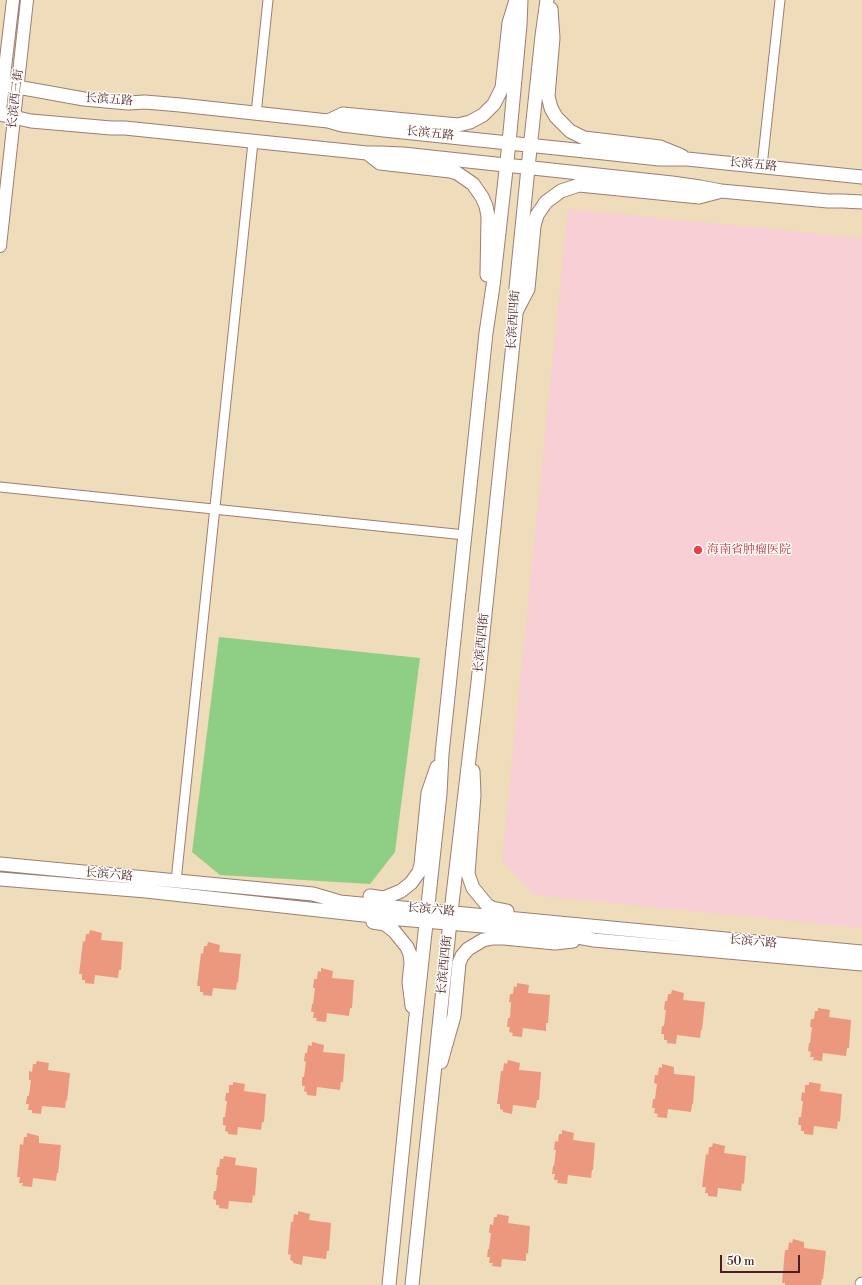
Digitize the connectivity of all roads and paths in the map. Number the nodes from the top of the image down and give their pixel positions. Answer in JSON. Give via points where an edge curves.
{"nodes":[{"id":1,"x":13,"y":0,"type":"edge"},
{"id":2,"x":27,"y":0,"type":"edge"},
{"id":3,"x":268,"y":0,"type":"edge"},
{"id":4,"x":516,"y":0,"type":"edge"},
{"id":5,"x":521,"y":0,"type":"edge"},
{"id":6,"x":547,"y":0,"type":"edge"},
{"id":7,"x":551,"y":0,"type":"edge"},
{"id":8,"x":780,"y":0,"type":"edge"},
{"id":9,"x":1,"y":85,"type":"edge"},
{"id":10,"x":17,"y":88,"type":"junction"},
{"id":11,"x":0,"y":110,"type":"edge"},
{"id":12,"x":0,"y":114,"type":"edge"},
{"id":13,"x":256,"y":114,"type":"junction"},
{"id":14,"x":14,"y":117,"type":"junction"},
{"id":15,"x":328,"y":121,"type":"junction"},
{"id":16,"x":253,"y":142,"type":"junction"},
{"id":17,"x":509,"y":142,"type":"junction"},
{"id":18,"x":531,"y":145,"type":"junction"},
{"id":19,"x":368,"y":153,"type":"junction"},
{"id":20,"x":687,"y":159,"type":"junction"},
{"id":21,"x":506,"y":165,"type":"junction"},
{"id":22,"x":762,"y":166,"type":"junction"},
{"id":23,"x":528,"y":168,"type":"junction"},
{"id":24,"x":862,"y":177,"type":"edge"},
{"id":25,"x":721,"y":191,"type":"junction"},
{"id":26,"x":862,"y":202,"type":"edge"},
{"id":27,"x":0,"y":246,"type":"edge"},
{"id":28,"x":516,"y":314,"type":"junction"},
{"id":29,"x":486,"y":333,"type":"junction"},
{"id":30,"x":0,"y":487,"type":"edge"},
{"id":31,"x":214,"y":510,"type":"junction"},
{"id":32,"x":465,"y":535,"type":"junction"},
{"id":33,"x":472,"y":741,"type":"junction"},
{"id":34,"x":442,"y":754,"type":"junction"},
{"id":35,"x":0,"y":864,"type":"edge"},
{"id":36,"x":0,"y":879,"type":"edge"},
{"id":37,"x":176,"y":882,"type":"junction"},
{"id":38,"x":313,"y":894,"type":"junction"},
{"id":39,"x":311,"y":909,"type":"junction"},
{"id":40,"x":427,"y":916,"type":"junction"},
{"id":41,"x":450,"y":918,"type":"junction"},
{"id":42,"x":595,"y":933,"type":"junction"},
{"id":43,"x":862,"y":952,"type":"edge"},
{"id":44,"x":862,"y":964,"type":"edge"},
{"id":45,"x":415,"y":1025,"type":"junction"},
{"id":46,"x":431,"y":1101,"type":"junction"},
{"id":47,"x":389,"y":1285,"type":"edge"},
{"id":48,"x":412,"y":1285,"type":"edge"}],
"edges":[{"from":1,"to":9,"type":"street","name":"长滨西三街"},
{"from":2,"to":10,"type":"street","name":"长滨西三街"},
{"from":3,"to":13,"type":"street"},
{"from":4,"to":15,"type":"main road","via":[[509,23],[502,88],[494,104],[483,115],[458,125],[343,114]]},
{"from":5,"to":17,"type":"main road","name":"长滨西四街"},
{"from":6,"to":18,"type":"main road","name":"长滨西四街"},
{"from":7,"to":20,"type":"main road","via":[[553,38],[548,96],[556,117],[570,131],[584,138],[660,146]]},
{"from":8,"to":22,"type":"street"},
{"from":9,"to":10,"type":"main road","name":"长滨五路"},
{"from":9,"to":11,"type":"street","name":"长滨西三街"},
{"from":10,"to":13,"type":"main road","name":"长滨五路","via":[[91,100],[152,103]]},
{"from":10,"to":14,"type":"street","name":"长滨西三街"},
{"from":12,"to":14,"type":"main road","name":"长滨五路"},
{"from":13,"to":15,"type":"main road","name":"长滨五路"},
{"from":14,"to":16,"type":"main road","name":"长滨五路","via":[[31,121]]},
{"from":14,"to":27,"type":"street","name":"长滨西三街"},
{"from":15,"to":17,"type":"main road","name":"长滨五路","via":[[342,125]]},
{"from":16,"to":19,"type":"main road","name":"长滨五路"},
{"from":16,"to":31,"type":"street"},
{"from":17,"to":18,"type":"main road","name":"长滨五路"},
{"from":17,"to":21,"type":"main road","name":"长滨西四街"},
{"from":18,"to":20,"type":"main road","name":"长滨五路","via":[[659,159]]},
{"from":18,"to":23,"type":"main road","name":"长滨西四街"},
{"from":19,"to":21,"type":"main road","name":"长滨五路"},
{"from":19,"to":29,"type":"main road","via":[[380,163],[457,173],[468,179],[478,190],[488,216]]},
{"from":20,"to":22,"type":"main road","name":"长滨五路"},
{"from":21,"to":23,"type":"main road","name":"长滨五路"},
{"from":21,"to":29,"type":"main road","name":"长滨西四街"},
{"from":22,"to":24,"type":"main road","name":"长滨五路"},
{"from":23,"to":25,"type":"main road","name":"长滨五路","via":[[700,186]]},
{"from":23,"to":28,"type":"main road","name":"长滨西四街","via":[[516,288]]},
{"from":25,"to":26,"type":"main road","name":"长滨五路"},
{"from":25,"to":28,"type":"main road","via":[[699,197],[587,186],[573,186],[561,191],[546,202],[537,215],[528,289]]},
{"from":28,"to":33,"type":"main road","name":"长滨西四街"},
{"from":29,"to":32,"type":"main road","name":"长滨西四街"},
{"from":30,"to":31,"type":"street"},
{"from":31,"to":32,"type":"street"},
{"from":31,"to":37,"type":"street"},
{"from":32,"to":34,"type":"main road","name":"长滨西四街"},
{"from":33,"to":41,"type":"main road","name":"长滨西四街"},
{"from":33,"to":42,"type":"main road","via":[[474,795],[467,867],[470,881],[477,894],[492,908],[558,916]]},
{"from":34,"to":38,"type":"main road","via":[[428,793],[421,864],[411,883],[401,891],[384,898]]},
{"from":34,"to":40,"type":"main road","name":"长滨西四街"},
{"from":35,"to":37,"type":"main road","name":"长滨六路"},
{"from":36,"to":39,"type":"main road","name":"长滨六路"},
{"from":37,"to":38,"type":"main road","name":"长滨六路"},
{"from":38,"to":40,"type":"main road","name":"长滨六路","via":[[340,902]]},
{"from":39,"to":40,"type":"main road","name":"长滨六路"},
{"from":39,"to":45,"type":"main road","via":[[338,919],[385,924],[399,936],[410,954],[409,982]]},
{"from":40,"to":41,"type":"main road","name":"长滨六路"},
{"from":40,"to":45,"type":"main road","name":"长滨西四街"},
{"from":41,"to":42,"type":"main road","name":"长滨六路","via":[[556,933]]},
{"from":41,"to":46,"type":"main road","name":"长滨西四街"},
{"from":42,"to":43,"type":"main road","name":"长滨六路"},
{"from":42,"to":44,"type":"main road","name":"长滨六路"},
{"from":42,"to":46,"type":"main road","via":[[556,943],[493,938],[483,940],[468,949],[459,963],[454,1016]]},
{"from":45,"to":47,"type":"main road","name":"长滨西四街"},
{"from":46,"to":48,"type":"main road","name":"长滨西四街"}]}
